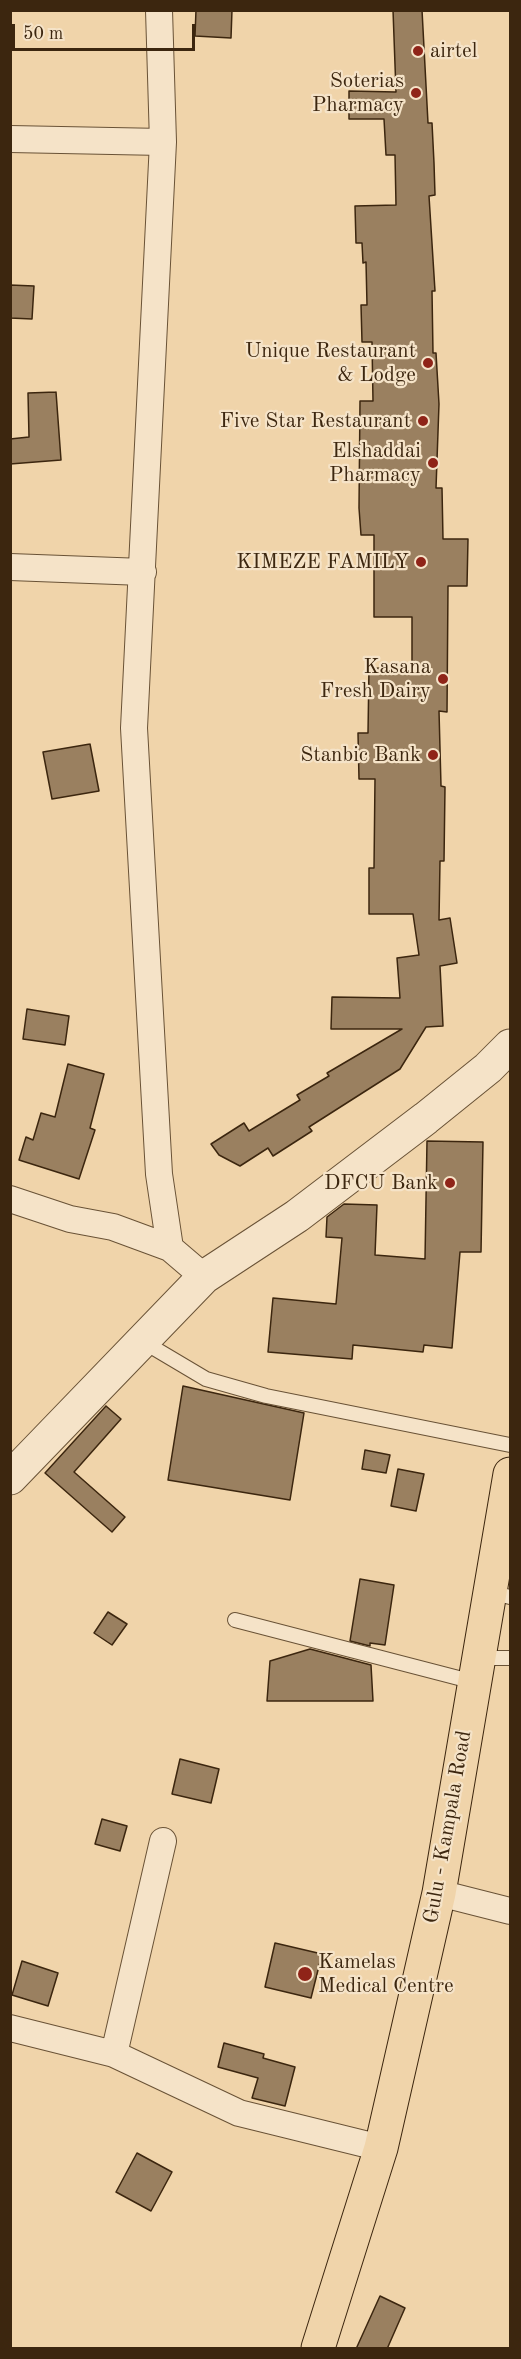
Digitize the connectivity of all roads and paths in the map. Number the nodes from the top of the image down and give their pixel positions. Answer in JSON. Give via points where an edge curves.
{"nodes":[{"id":1,"x":159,"y":10,"type":"edge"},
{"id":2,"x":10,"y":139,"type":"edge"},
{"id":3,"x":163,"y":142,"type":"junction"},
{"id":4,"x":10,"y":567,"type":"edge"},
{"id":5,"x":143,"y":572,"type":"junction"},
{"id":6,"x":510,"y":1046,"type":"edge"},
{"id":7,"x":10,"y":1199,"type":"edge"},
{"id":8,"x":171,"y":1248,"type":"junction"},
{"id":9,"x":204,"y":1277,"type":"junction"},
{"id":10,"x":142,"y":1341,"type":"junction"},
{"id":11,"x":510,"y":1445,"type":"edge"},
{"id":12,"x":510,"y":1474,"type":"edge"},
{"id":13,"x":10,"y":1478,"type":"edge"},
{"id":14,"x":500,"y":1595,"type":"edge"},
{"id":15,"x":236,"y":1620,"type":"dead end"},
{"id":16,"x":510,"y":1659,"type":"edge"},
{"id":17,"x":476,"y":1670,"type":"junction"},
{"id":18,"x":163,"y":1840,"type":"dead end"},
{"id":19,"x":439,"y":1893,"type":"junction"},
{"id":20,"x":510,"y":1911,"type":"edge"},
{"id":21,"x":10,"y":2028,"type":"edge"},
{"id":22,"x":114,"y":2054,"type":"junction"},
{"id":23,"x":381,"y":2148,"type":"junction"},
{"id":24,"x":318,"y":2349,"type":"edge"}],
"edges":[{"from":1,"to":3,"type":"street"},
{"from":2,"to":3,"type":"street"},
{"from":3,"to":5,"type":"street"},
{"from":4,"to":5,"type":"street"},
{"from":5,"to":8,"type":"street","via":[[134,740],[159,1174]]},
{"from":6,"to":9,"type":"street","via":[[435,1111],[297,1216]]},
{"from":7,"to":8,"type":"street","via":[[70,1219],[113,1227]]},
{"from":8,"to":9,"type":"street"},
{"from":9,"to":10,"type":"street"},
{"from":10,"to":11,"type":"lane","via":[[216,1382],[266,1396]]},
{"from":10,"to":13,"type":"street"},
{"from":12,"to":14,"type":"main road","name":"Gulu - Kampala Road"},
{"from":14,"to":17,"type":"main road","name":"Gulu - Kampala Road"},
{"from":15,"to":17,"type":"lane"},
{"from":16,"to":17,"type":"lane"},
{"from":17,"to":19,"type":"main road","name":"Gulu - Kampala Road"},
{"from":18,"to":22,"type":"street"},
{"from":19,"to":20,"type":"street"},
{"from":19,"to":23,"type":"main road","name":"Gulu - Kampala Road"},
{"from":21,"to":22,"type":"street"},
{"from":22,"to":23,"type":"street","via":[[239,2113]]},
{"from":23,"to":24,"type":"main road","name":"Gulu - Kampala Road"}]}
